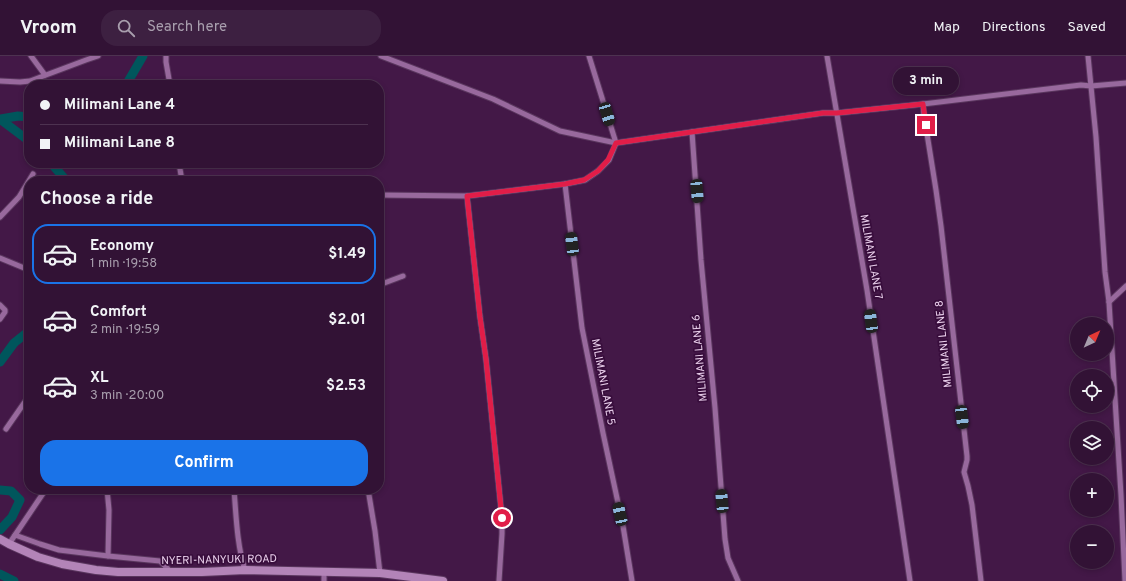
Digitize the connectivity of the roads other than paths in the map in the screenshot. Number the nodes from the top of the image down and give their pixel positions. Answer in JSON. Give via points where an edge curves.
{"nodes":[{"id":1,"x":31,"y":56,"type":"edge"},
{"id":2,"x":98,"y":56,"type":"edge"},
{"id":3,"x":166,"y":56,"type":"edge"},
{"id":4,"x":381,"y":56,"type":"edge"},
{"id":5,"x":589,"y":56,"type":"edge"},
{"id":6,"x":827,"y":56,"type":"edge"},
{"id":7,"x":1088,"y":56,"type":"edge"},
{"id":8,"x":45,"y":75,"type":"junction"},
{"id":9,"x":32,"y":80,"type":"edge"},
{"id":10,"x":169,"y":80,"type":"edge"},
{"id":11,"x":0,"y":81,"type":"edge"},
{"id":12,"x":24,"y":82,"type":"edge"},
{"id":13,"x":1126,"y":82,"type":"edge"},
{"id":14,"x":1091,"y":86,"type":"junction"},
{"id":15,"x":923,"y":104,"type":"junction"},
{"id":16,"x":837,"y":113,"type":"junction"},
{"id":17,"x":692,"y":132,"type":"junction"},
{"id":18,"x":616,"y":143,"type":"junction"},
{"id":19,"x":565,"y":184,"type":"junction"},
{"id":20,"x":24,"y":189,"type":"edge"},
{"id":21,"x":384,"y":195,"type":"edge"},
{"id":22,"x":467,"y":196,"type":"junction"},
{"id":23,"x":0,"y":217,"type":"edge"},
{"id":24,"x":0,"y":258,"type":"edge"},
{"id":25,"x":24,"y":268,"type":"edge"},
{"id":26,"x":403,"y":276,"type":"dead end"},
{"id":27,"x":384,"y":283,"type":"edge"},
{"id":28,"x":1126,"y":286,"type":"edge"},
{"id":29,"x":1109,"y":302,"type":"junction"},
{"id":30,"x":0,"y":305,"type":"edge"},
{"id":31,"x":0,"y":319,"type":"edge"},
{"id":32,"x":24,"y":403,"type":"edge"},
{"id":33,"x":6,"y":429,"type":"dead end"},
{"id":34,"x":43,"y":494,"type":"edge"},
{"id":35,"x":107,"y":494,"type":"edge"},
{"id":36,"x":234,"y":494,"type":"edge"},
{"id":37,"x":369,"y":494,"type":"edge"},
{"id":38,"x":15,"y":535,"type":"junction"},
{"id":39,"x":0,"y":539,"type":"edge"},
{"id":40,"x":9,"y":544,"type":"junction"},
{"id":41,"x":108,"y":556,"type":"junction"},
{"id":42,"x":245,"y":570,"type":"junction"},
{"id":43,"x":324,"y":571,"type":"junction"},
{"id":44,"x":171,"y":572,"type":"junction"},
{"id":45,"x":380,"y":573,"type":"junction"},
{"id":46,"x":412,"y":579,"type":"edge"},
{"id":47,"x":324,"y":581,"type":"edge"},
{"id":48,"x":443,"y":581,"type":"edge"},
{"id":49,"x":499,"y":581,"type":"edge"},
{"id":50,"x":632,"y":581,"type":"edge"},
{"id":51,"x":738,"y":581,"type":"edge"},
{"id":52,"x":910,"y":581,"type":"edge"},
{"id":53,"x":981,"y":581,"type":"edge"},
{"id":54,"x":1124,"y":581,"type":"edge"}],
"edges":[{"from":1,"to":8,"type":"street"},
{"from":2,"to":8,"type":"street"},
{"from":3,"to":10,"type":"street"},
{"from":4,"to":18,"type":"street","via":[[493,99],[560,131]]},
{"from":5,"to":18,"type":"street"},
{"from":6,"to":16,"type":"street","name":"MILIMANI LANE 7"},
{"from":7,"to":14,"type":"street"},
{"from":8,"to":9,"type":"street"},
{"from":11,"to":12,"type":"street"},
{"from":13,"to":14,"type":"street"},
{"from":14,"to":15,"type":"street"},
{"from":14,"to":29,"type":"street"},
{"from":15,"to":16,"type":"street"},
{"from":15,"to":53,"type":"street","name":"MILIMANI LANE 8","via":[[941,226],[967,456],[964,472],[972,504]]},
{"from":16,"to":17,"type":"street"},
{"from":16,"to":52,"type":"street","name":"MILIMANI LANE 7","via":[[867,290]]},
{"from":17,"to":18,"type":"street"},
{"from":17,"to":51,"type":"street","name":"MILIMANI LANE 6","via":[[725,539],[728,558]]},
{"from":18,"to":19,"type":"street","via":[[608,160],[598,171],[584,180]]},
{"from":19,"to":22,"type":"street"},
{"from":19,"to":50,"type":"street","name":"MILIMANI LANE 5","via":[[582,328]]},
{"from":20,"to":23,"type":"street"},
{"from":21,"to":22,"type":"street"},
{"from":22,"to":49,"type":"street","via":[[502,518]]},
{"from":24,"to":25,"type":"street"},
{"from":26,"to":27,"type":"street"},
{"from":28,"to":29,"type":"street"},
{"from":29,"to":54,"type":"street"},
{"from":30,"to":31,"type":"street","via":[[5,310]]},
{"from":32,"to":33,"type":"street"},
{"from":34,"to":38,"type":"street"},
{"from":35,"to":41,"type":"street"},
{"from":36,"to":42,"type":"street"},
{"from":37,"to":45,"type":"street"},
{"from":38,"to":40,"type":"street"},
{"from":38,"to":41,"type":"street","via":[[59,550]]},
{"from":39,"to":40,"type":"highway","name":"NYERI-NANYUKI ROAD"},
{"from":40,"to":44,"type":"highway","name":"NYERI-NANYUKI ROAD","via":[[38,557],[78,568],[118,572]]},
{"from":41,"to":44,"type":"street","via":[[160,561]]},
{"from":42,"to":43,"type":"highway","name":"NYERI-NANYUKI ROAD"},
{"from":42,"to":44,"type":"highway","name":"NYERI-NANYUKI ROAD"},
{"from":43,"to":45,"type":"highway","name":"NYERI-NANYUKI ROAD"},
{"from":43,"to":47,"type":"street"},
{"from":45,"to":46,"type":"highway","name":"NYERI-NANYUKI ROAD"},
{"from":46,"to":48,"type":"highway","name":"NYERI-NANYUKI ROAD"}]}
